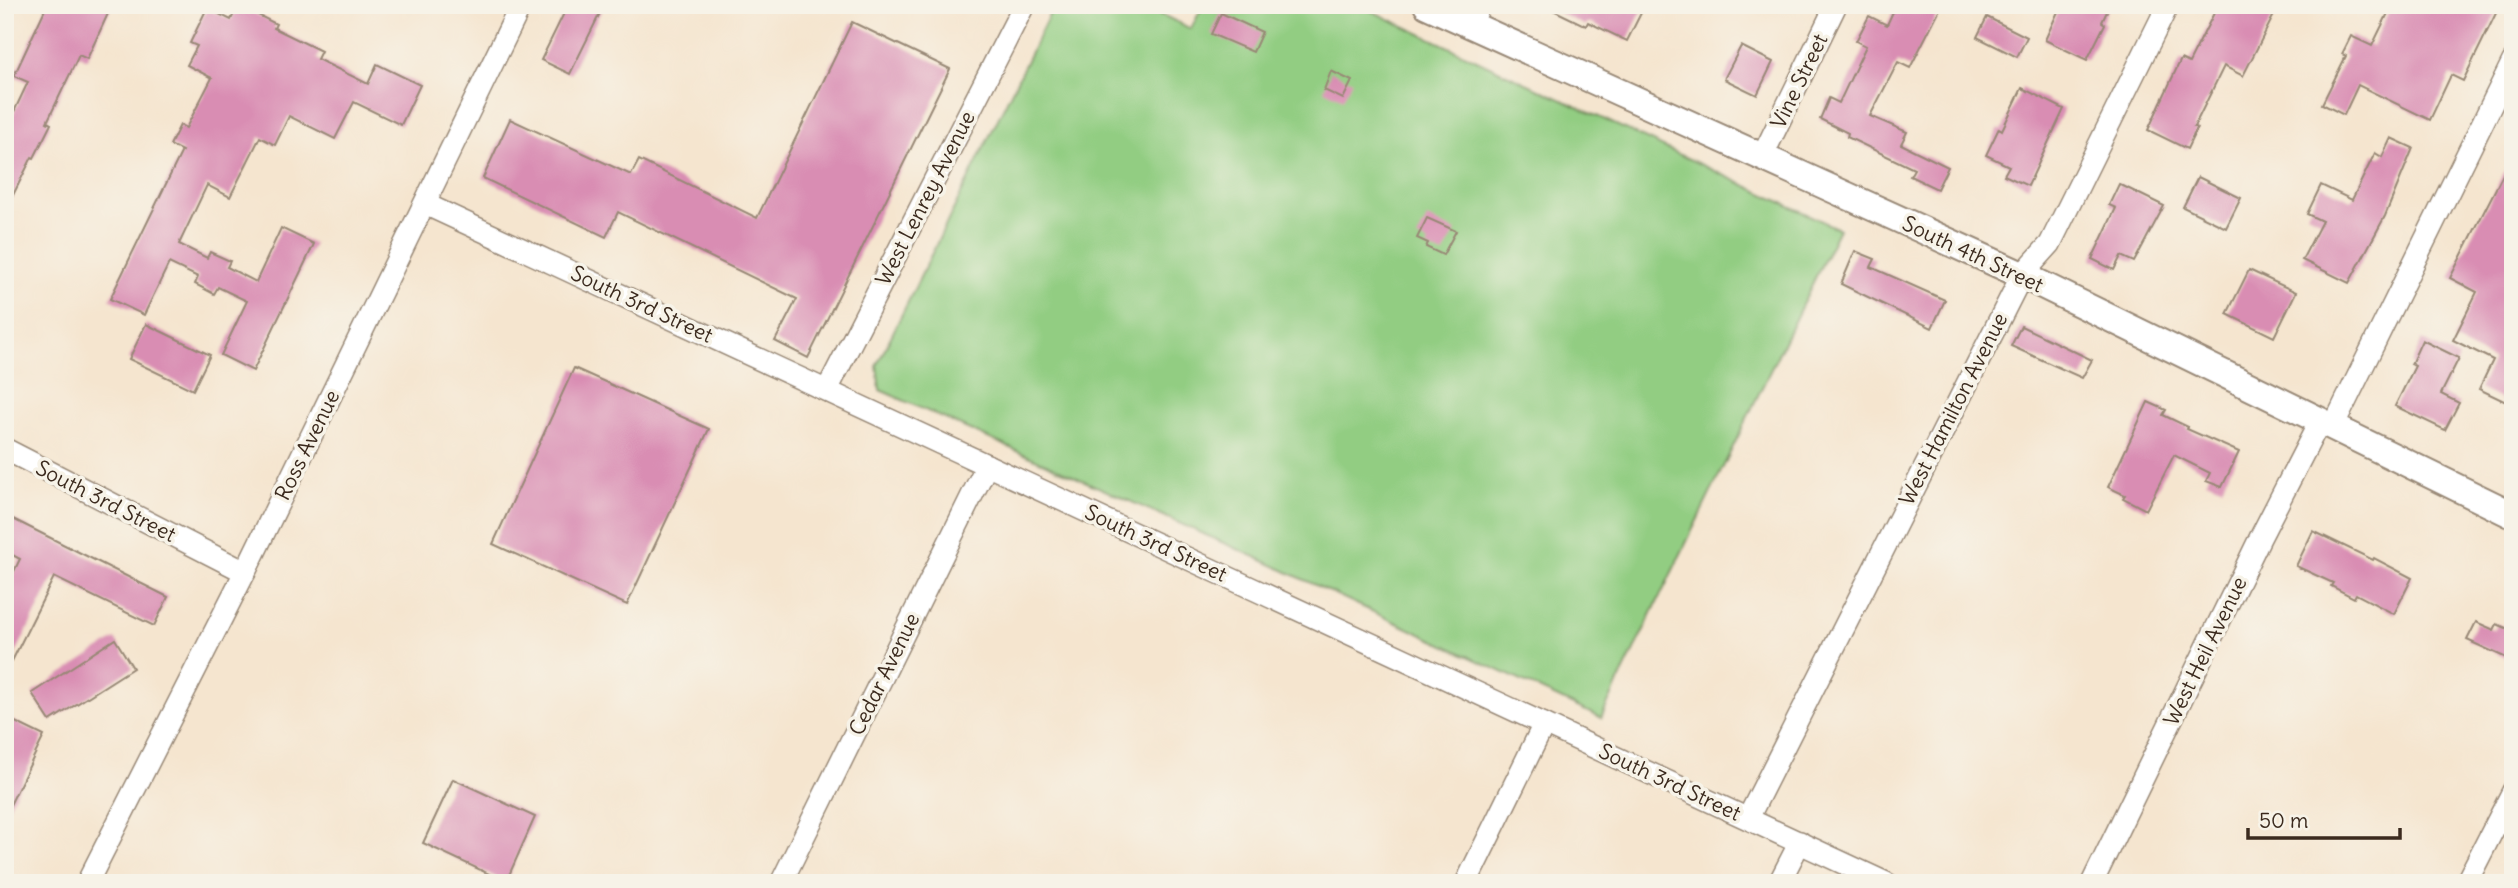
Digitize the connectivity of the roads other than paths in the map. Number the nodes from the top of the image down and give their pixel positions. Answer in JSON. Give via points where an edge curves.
{"nodes":[{"id":1,"x":521,"y":5,"type":"edge"},
{"id":2,"x":1024,"y":5,"type":"edge"},
{"id":3,"x":1427,"y":5,"type":"edge"},
{"id":4,"x":1836,"y":5,"type":"edge"},
{"id":5,"x":2168,"y":5,"type":"edge"},
{"id":6,"x":1475,"y":15,"type":"edge"},
{"id":7,"x":2513,"y":61,"type":"edge"},
{"id":8,"x":1762,"y":157,"type":"junction"},
{"id":9,"x":425,"y":204,"type":"junction"},
{"id":10,"x":2022,"y":275,"type":"junction"},
{"id":11,"x":827,"y":390,"type":"junction"},
{"id":12,"x":2327,"y":424,"type":"junction"},
{"id":13,"x":5,"y":449,"type":"edge"},
{"id":14,"x":987,"y":465,"type":"junction"},
{"id":15,"x":2513,"y":515,"type":"edge"},
{"id":16,"x":245,"y":572,"type":"junction"},
{"id":17,"x":1544,"y":724,"type":"junction"},
{"id":18,"x":2513,"y":791,"type":"edge"},
{"id":19,"x":1748,"y":818,"type":"junction"},
{"id":20,"x":1800,"y":842,"type":"junction"},
{"id":21,"x":87,"y":883,"type":"edge"},
{"id":22,"x":781,"y":883,"type":"edge"},
{"id":23,"x":1466,"y":883,"type":"edge"},
{"id":24,"x":1779,"y":883,"type":"edge"},
{"id":25,"x":1886,"y":883,"type":"edge"},
{"id":26,"x":2092,"y":883,"type":"edge"},
{"id":27,"x":2466,"y":883,"type":"edge"}],
"edges":[{"from":1,"to":9,"type":"street","name":"Ross Avenue"},
{"from":2,"to":11,"type":"street","name":"West Lenrey Avenue"},
{"from":3,"to":6,"type":"main road","name":"South 4th Street"},
{"from":4,"to":8,"type":"street","name":"Vine Street"},
{"from":5,"to":10,"type":"street","name":"West Hamilton Avenue","via":[[2050,244]]},
{"from":6,"to":8,"type":"main road","name":"South 4th Street"},
{"from":7,"to":12,"type":"street","name":"West Heil Avenue"},
{"from":8,"to":10,"type":"main road","name":"South 4th Street"},
{"from":9,"to":11,"type":"street","name":"South 3rd Street"},
{"from":9,"to":16,"type":"street","name":"Ross Avenue"},
{"from":10,"to":12,"type":"main road","name":"South 4th Street"},
{"from":10,"to":19,"type":"street","name":"West Hamilton Avenue"},
{"from":11,"to":14,"type":"street","name":"South 3rd Street"},
{"from":12,"to":15,"type":"main road","name":"South 4th Street"},
{"from":12,"to":26,"type":"street","name":"West Heil Avenue","via":[[2260,538]]},
{"from":13,"to":16,"type":"street","name":"South 3rd Street"},
{"from":14,"to":17,"type":"street","name":"South 3rd Street"},
{"from":14,"to":22,"type":"street","name":"Cedar Avenue"},
{"from":16,"to":21,"type":"street","name":"Ross Avenue"},
{"from":17,"to":19,"type":"street","name":"South 3rd Street"},
{"from":17,"to":23,"type":"street"},
{"from":18,"to":27,"type":"street"},
{"from":19,"to":20,"type":"street","name":"South 3rd Street"},
{"from":20,"to":24,"type":"street"},
{"from":20,"to":25,"type":"street","name":"South 3rd Street"}]}
